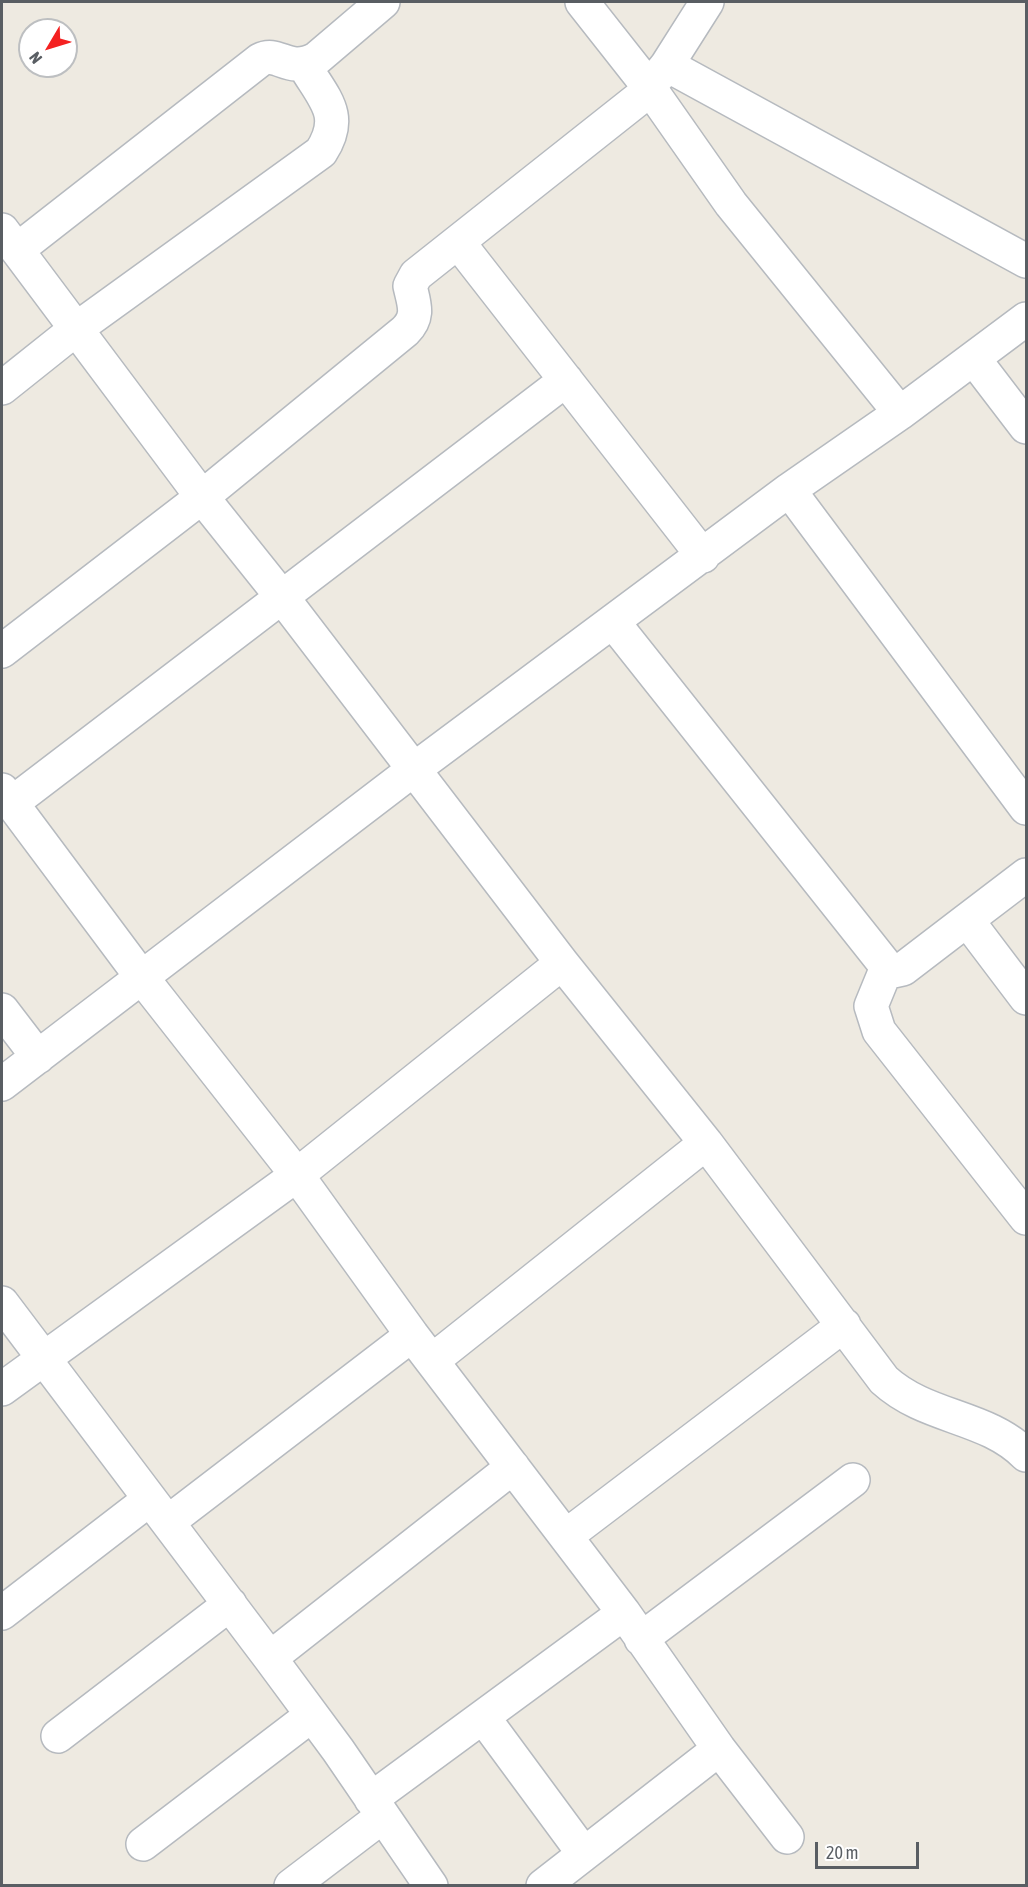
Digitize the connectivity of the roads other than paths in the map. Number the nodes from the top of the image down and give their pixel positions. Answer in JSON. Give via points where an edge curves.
{"nodes":[{"id":1,"x":383,"y":2,"type":"edge"},
{"id":2,"x":582,"y":2,"type":"edge"},
{"id":3,"x":707,"y":2,"type":"edge"},
{"id":4,"x":304,"y":65,"type":"junction"},
{"id":5,"x":658,"y":76,"type":"junction"},
{"id":6,"x":9,"y":240,"type":"edge"},
{"id":7,"x":458,"y":242,"type":"junction"},
{"id":8,"x":1026,"y":261,"type":"edge"},
{"id":9,"x":1026,"y":320,"type":"edge"},
{"id":10,"x":76,"y":329,"type":"junction"},
{"id":11,"x":974,"y":359,"type":"junction"},
{"id":12,"x":566,"y":380,"type":"junction"},
{"id":13,"x":2,"y":388,"type":"edge"},
{"id":14,"x":900,"y":413,"type":"junction"},
{"id":15,"x":1026,"y":427,"type":"edge"},
{"id":16,"x":789,"y":490,"type":"junction"},
{"id":17,"x":202,"y":497,"type":"junction"},
{"id":18,"x":703,"y":556,"type":"junction"},
{"id":19,"x":282,"y":597,"type":"junction"},
{"id":20,"x":613,"y":622,"type":"junction"},
{"id":21,"x":2,"y":651,"type":"edge"},
{"id":22,"x":413,"y":770,"type":"junction"},
{"id":23,"x":7,"y":797,"type":"edge"},
{"id":24,"x":1026,"y":808,"type":"edge"},
{"id":25,"x":1026,"y":875,"type":"edge"},
{"id":26,"x":968,"y":920,"type":"junction"},
{"id":27,"x":562,"y":963,"type":"junction"},
{"id":28,"x":886,"y":967,"type":"junction"},
{"id":29,"x":143,"y":978,"type":"junction"},
{"id":30,"x":1026,"y":998,"type":"edge"},
{"id":31,"x":2,"y":1010,"type":"edge"},
{"id":32,"x":38,"y":1057,"type":"junction"},
{"id":33,"x":2,"y":1084,"type":"edge"},
{"id":34,"x":706,"y":1143,"type":"junction"},
{"id":35,"x":297,"y":1175,"type":"junction"},
{"id":36,"x":1026,"y":1218,"type":"edge"},
{"id":37,"x":2,"y":1302,"type":"edge"},
{"id":38,"x":844,"y":1325,"type":"junction"},
{"id":39,"x":422,"y":1347,"type":"junction"},
{"id":40,"x":42,"y":1358,"type":"junction"},
{"id":41,"x":2,"y":1389,"type":"edge"},
{"id":42,"x":1026,"y":1455,"type":"edge"},
{"id":43,"x":513,"y":1467,"type":"junction"},
{"id":44,"x":853,"y":1480,"type":"dead end"},
{"id":45,"x":159,"y":1510,"type":"junction"},
{"id":46,"x":566,"y":1536,"type":"junction"},
{"id":47,"x":230,"y":1604,"type":"junction"},
{"id":48,"x":2,"y":1613,"type":"edge"},
{"id":49,"x":633,"y":1626,"type":"junction"},
{"id":50,"x":270,"y":1658,"type":"junction"},
{"id":51,"x":312,"y":1715,"type":"junction"},
{"id":52,"x":483,"y":1717,"type":"junction"},
{"id":53,"x":58,"y":1736,"type":"dead end"},
{"id":54,"x":719,"y":1749,"type":"junction"},
{"id":55,"x":377,"y":1808,"type":"junction"},
{"id":56,"x":787,"y":1837,"type":"dead end"},
{"id":57,"x":143,"y":1844,"type":"dead end"},
{"id":58,"x":584,"y":1854,"type":"junction"},
{"id":59,"x":291,"y":1886,"type":"edge"},
{"id":60,"x":431,"y":1886,"type":"edge"},
{"id":61,"x":543,"y":1886,"type":"edge"}],
"edges":[{"from":1,"to":4,"type":"street"},
{"from":2,"to":5,"type":"street"},
{"from":3,"to":5,"type":"street"},
{"from":4,"to":6,"type":"street","via":[[294,66],[268,56],[260,60]]},
{"from":4,"to":10,"type":"street","via":[[329,107],[334,125],[321,153]]},
{"from":5,"to":7,"type":"street"},
{"from":5,"to":8,"type":"street"},
{"from":5,"to":14,"type":"street","via":[[731,204]]},
{"from":6,"to":10,"type":"street"},
{"from":7,"to":12,"type":"street"},
{"from":7,"to":17,"type":"street","via":[[416,275],[410,286],[416,309],[413,323],[405,331]]},
{"from":9,"to":11,"type":"street"},
{"from":10,"to":13,"type":"street"},
{"from":10,"to":17,"type":"street"},
{"from":11,"to":14,"type":"street"},
{"from":11,"to":15,"type":"street"},
{"from":12,"to":18,"type":"street"},
{"from":12,"to":19,"type":"street"},
{"from":14,"to":16,"type":"street"},
{"from":16,"to":18,"type":"street"},
{"from":16,"to":24,"type":"street"},
{"from":17,"to":19,"type":"street"},
{"from":17,"to":21,"type":"street"},
{"from":18,"to":20,"type":"street"},
{"from":19,"to":22,"type":"street"},
{"from":19,"to":23,"type":"street"},
{"from":20,"to":22,"type":"street"},
{"from":20,"to":28,"type":"street"},
{"from":22,"to":27,"type":"street"},
{"from":22,"to":29,"type":"street"},
{"from":23,"to":29,"type":"street"},
{"from":25,"to":26,"type":"street"},
{"from":26,"to":28,"type":"street","via":[[903,969],[894,971]]},
{"from":26,"to":30,"type":"street"},
{"from":27,"to":34,"type":"street"},
{"from":27,"to":35,"type":"street"},
{"from":28,"to":36,"type":"street","via":[[871,1006],[879,1031]]},
{"from":29,"to":32,"type":"street"},
{"from":29,"to":35,"type":"street"},
{"from":31,"to":32,"type":"street"},
{"from":32,"to":33,"type":"street"},
{"from":34,"to":38,"type":"street"},
{"from":34,"to":39,"type":"street"},
{"from":35,"to":39,"type":"street"},
{"from":35,"to":40,"type":"street"},
{"from":37,"to":40,"type":"street"},
{"from":38,"to":42,"type":"street","via":[[884,1380],[910,1401],[960,1421],[988,1427],[1011,1440]]},
{"from":38,"to":46,"type":"street"},
{"from":39,"to":43,"type":"street"},
{"from":39,"to":45,"type":"street"},
{"from":40,"to":41,"type":"street"},
{"from":40,"to":45,"type":"street"},
{"from":43,"to":46,"type":"street"},
{"from":43,"to":50,"type":"street"},
{"from":44,"to":49,"type":"street"},
{"from":45,"to":47,"type":"street"},
{"from":45,"to":48,"type":"street"},
{"from":46,"to":49,"type":"street"},
{"from":47,"to":50,"type":"street"},
{"from":47,"to":53,"type":"street"},
{"from":49,"to":52,"type":"street"},
{"from":49,"to":54,"type":"street"},
{"from":50,"to":51,"type":"street"},
{"from":51,"to":55,"type":"street"},
{"from":51,"to":57,"type":"street"},
{"from":52,"to":55,"type":"street"},
{"from":52,"to":58,"type":"street"},
{"from":54,"to":56,"type":"street"},
{"from":54,"to":58,"type":"street"},
{"from":55,"to":59,"type":"street"},
{"from":55,"to":60,"type":"street"},
{"from":58,"to":61,"type":"street"}]}
